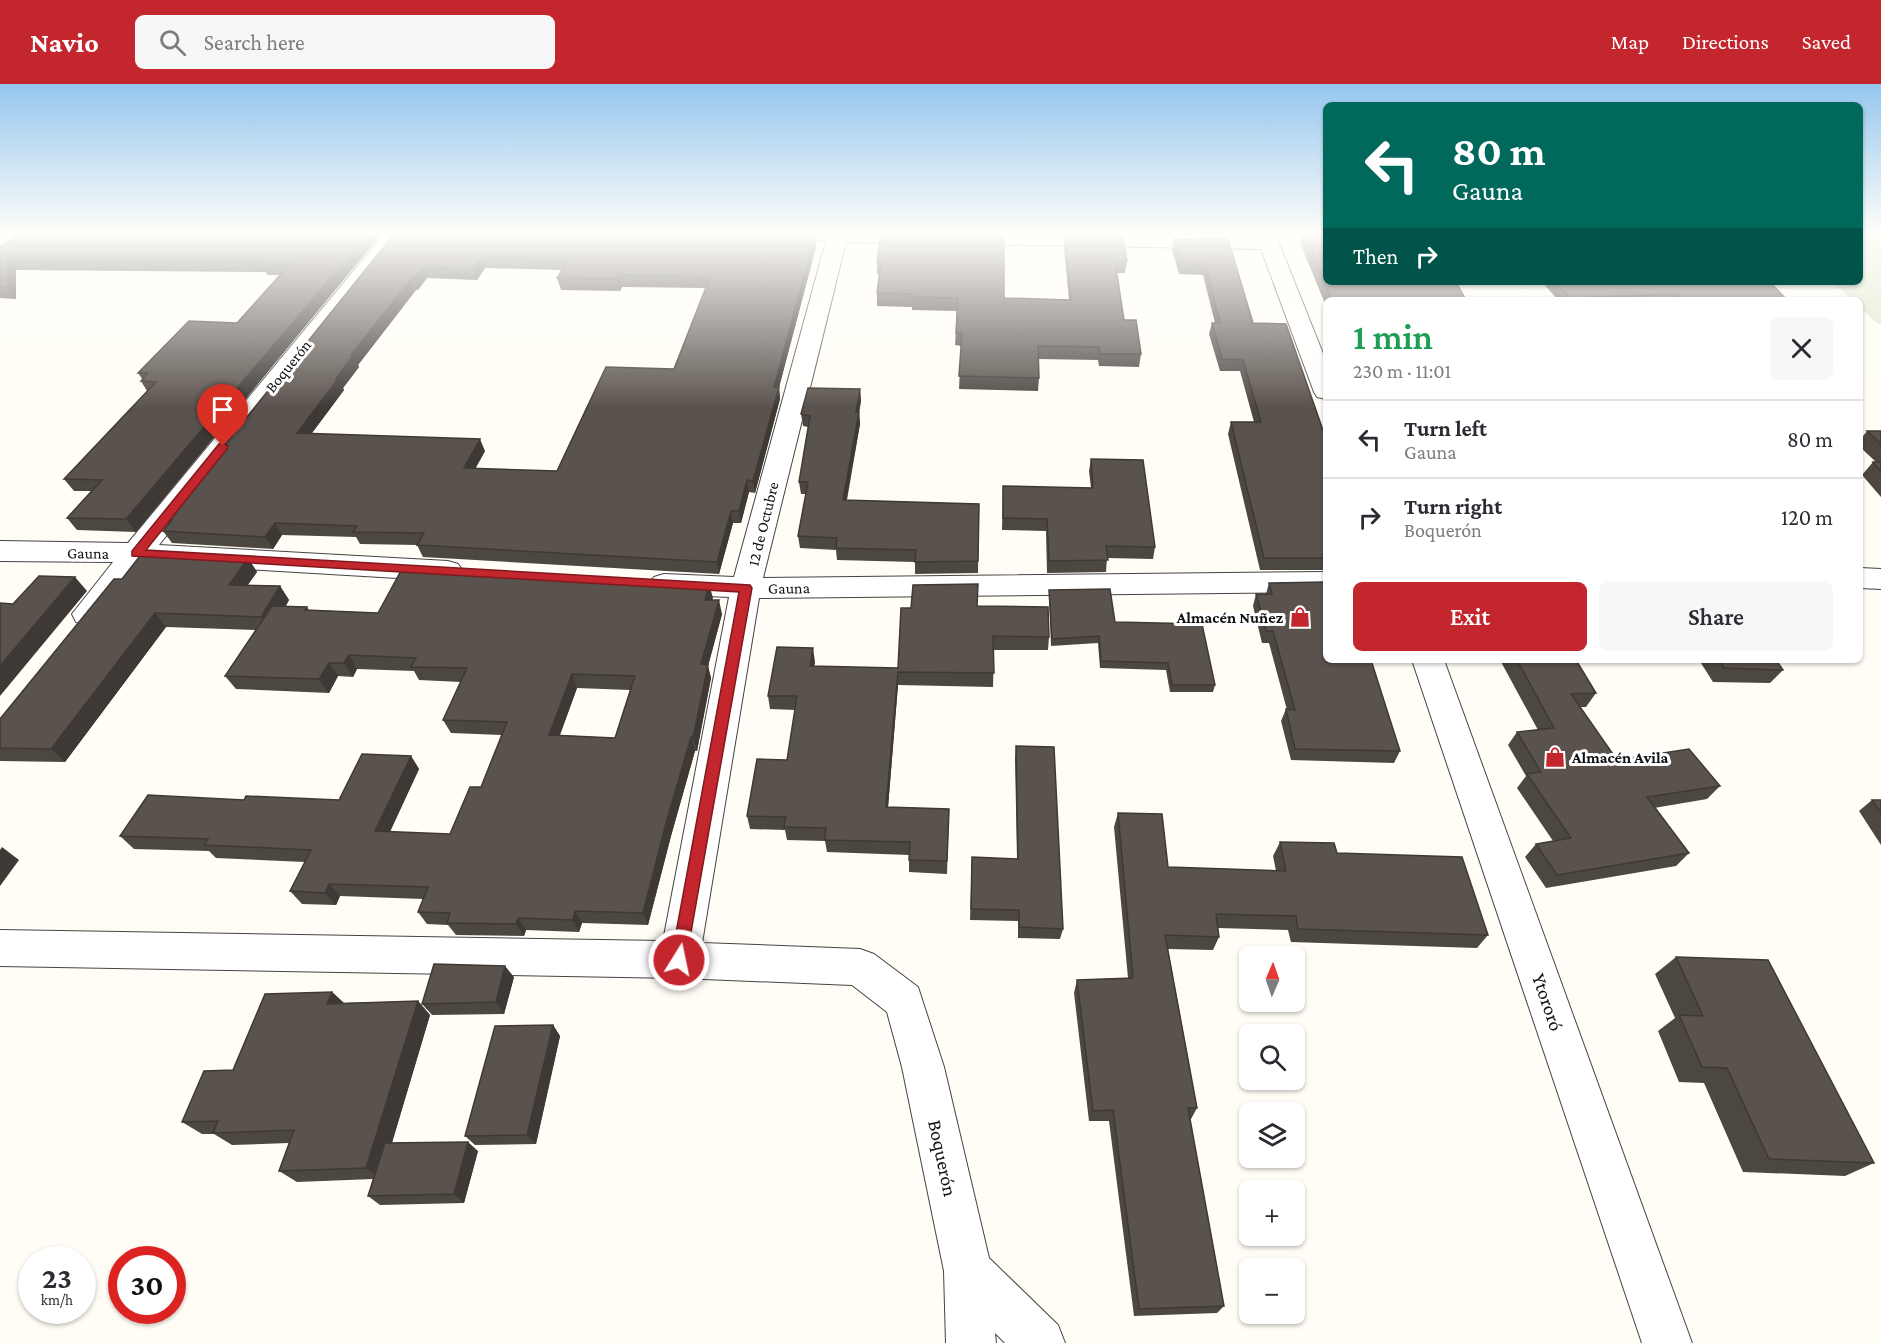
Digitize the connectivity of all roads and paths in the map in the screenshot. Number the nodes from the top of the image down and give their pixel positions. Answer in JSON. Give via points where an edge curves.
{"nodes":[{"id":1,"x":347,"y":292,"type":"edge"},
{"id":2,"x":822,"y":292,"type":"edge"},
{"id":3,"x":1287,"y":292,"type":"edge"},
{"id":4,"x":1323,"y":384,"type":"edge"},
{"id":5,"x":0,"y":551,"type":"edge"},
{"id":6,"x":136,"y":553,"type":"junction"},
{"id":7,"x":471,"y":573,"type":"edge"},
{"id":8,"x":1863,"y":578,"type":"edge"},
{"id":9,"x":1881,"y":579,"type":"edge"},
{"id":10,"x":638,"y":582,"type":"edge"},
{"id":11,"x":1323,"y":582,"type":"edge"},
{"id":12,"x":746,"y":588,"type":"junction"},
{"id":13,"x":72,"y":634,"type":"edge"},
{"id":14,"x":1429,"y":663,"type":"edge"},
{"id":15,"x":0,"y":948,"type":"edge"},
{"id":16,"x":679,"y":960,"type":"junction"},
{"id":17,"x":968,"y":1271,"type":"junction"},
{"id":18,"x":971,"y":1343,"type":"edge"},
{"id":19,"x":1040,"y":1343,"type":"edge"},
{"id":20,"x":1667,"y":1343,"type":"edge"}],
"edges":[{"from":1,"to":6,"type":"street","name":"Boquerón"},
{"from":2,"to":12,"type":"street","name":"12 de Octubre"},
{"from":3,"to":4,"type":"street"},
{"from":5,"to":6,"type":"street","name":"Gauna"},
{"from":6,"to":7,"type":"street","name":"Gauna"},
{"from":6,"to":13,"type":"street","name":"Boquerón"},
{"from":8,"to":9,"type":"street"},
{"from":10,"to":12,"type":"street","name":"Gauna"},
{"from":11,"to":12,"type":"street","name":"Gauna"},
{"from":12,"to":16,"type":"street","name":"12 de Octubre"},
{"from":14,"to":20,"type":"street","name":"Ytororó"},
{"from":15,"to":16,"type":"street"},
{"from":16,"to":17,"type":"street","name":"Boquerón","via":[[860,967],[904,1001],[923,1067]]},
{"from":17,"to":18,"type":"street"},
{"from":17,"to":19,"type":"street"}]}
